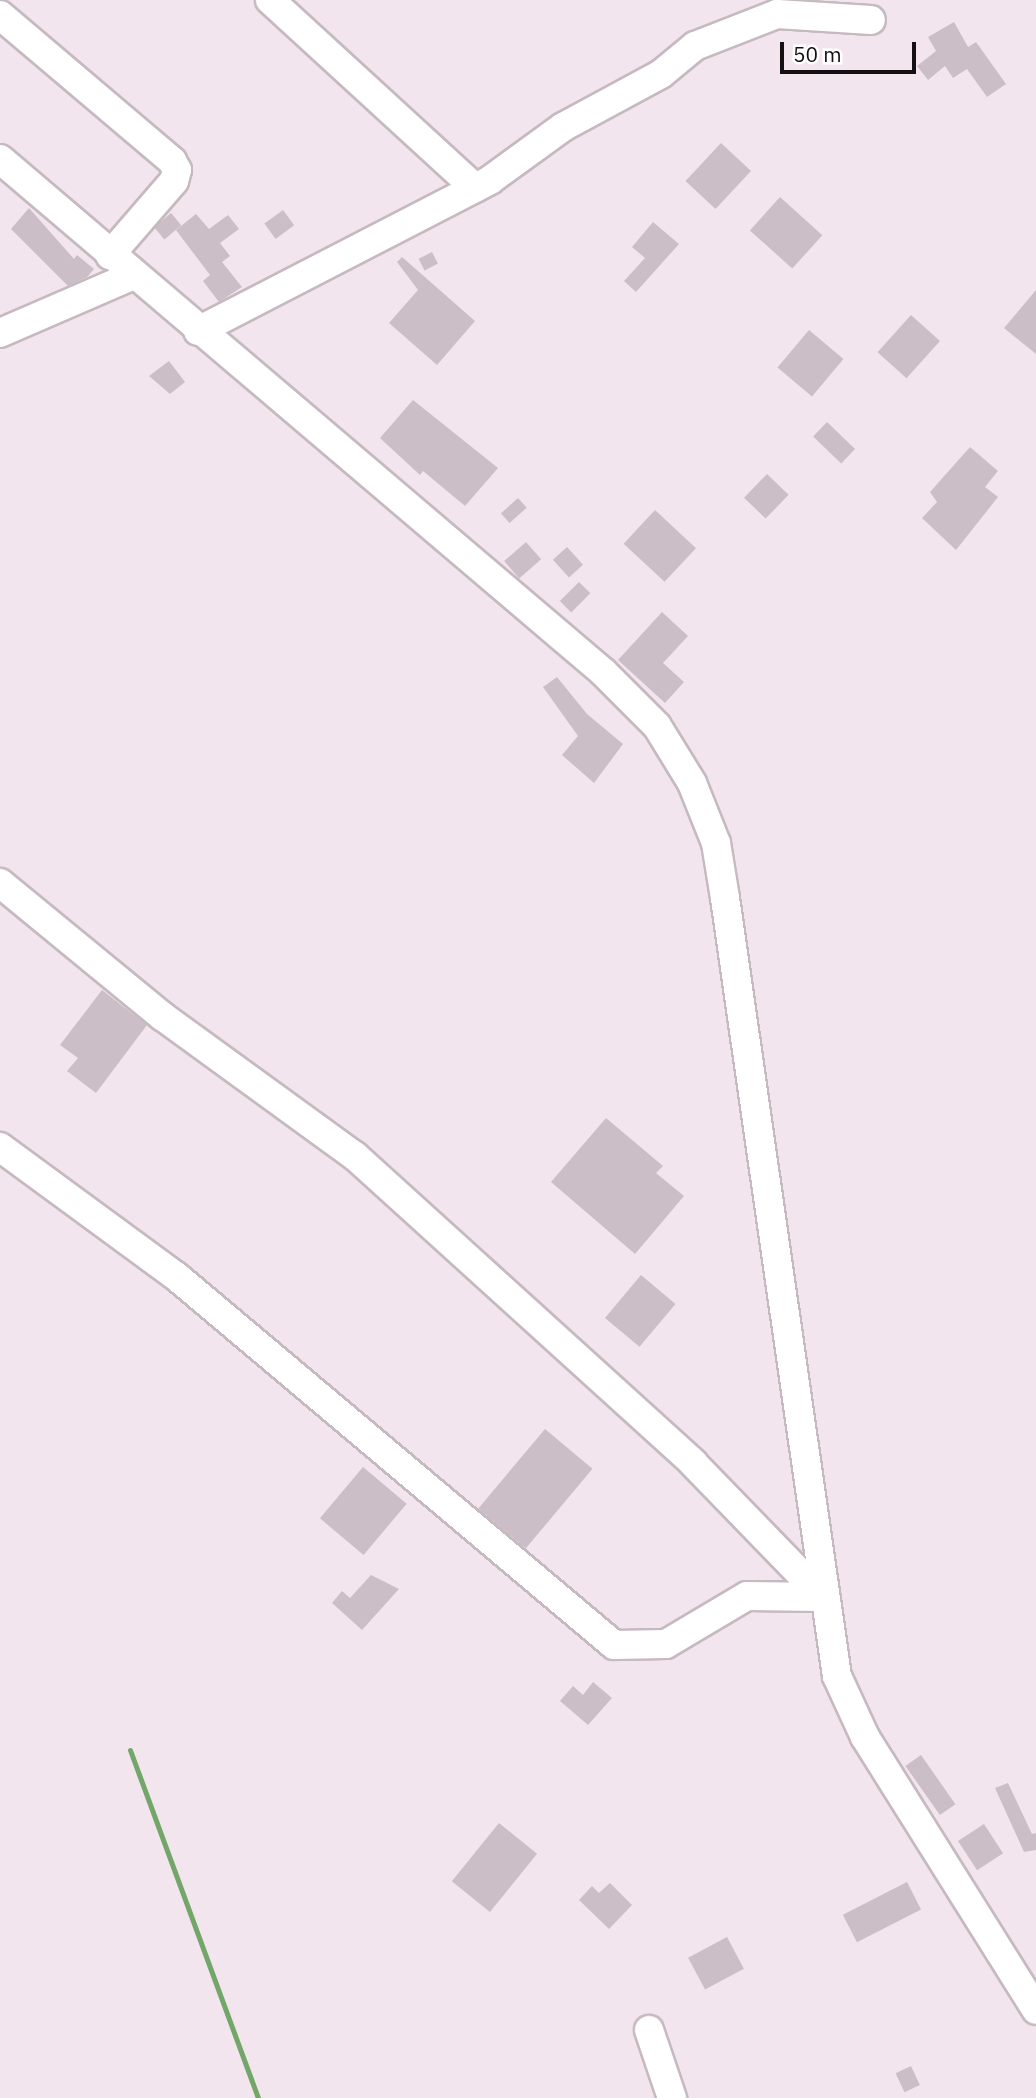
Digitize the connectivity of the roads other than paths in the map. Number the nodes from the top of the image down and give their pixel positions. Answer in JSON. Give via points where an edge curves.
{"nodes":[{"id":1,"x":270,"y":0,"type":"edge"},
{"id":2,"x":0,"y":15,"type":"edge"},
{"id":3,"x":871,"y":19,"type":"dead end"},
{"id":4,"x":0,"y":159,"type":"edge"},
{"id":5,"x":475,"y":188,"type":"junction"},
{"id":6,"x":110,"y":255,"type":"junction"},
{"id":7,"x":134,"y":275,"type":"junction"},
{"id":8,"x":198,"y":331,"type":"junction"},
{"id":9,"x":0,"y":333,"type":"edge"},
{"id":10,"x":0,"y":883,"type":"edge"},
{"id":11,"x":0,"y":1147,"type":"edge"},
{"id":12,"x":823,"y":1597,"type":"junction"},
{"id":13,"x":1036,"y":2010,"type":"edge"},
{"id":14,"x":649,"y":2030,"type":"dead end"},
{"id":15,"x":672,"y":2098,"type":"edge"}],
"edges":[{"from":1,"to":5,"type":"street"},
{"from":2,"to":6,"type":"street","via":[[177,170],[174,181]]},
{"from":3,"to":5,"type":"street","via":[[777,14],[695,46],[661,74],[603,103]]},
{"from":4,"to":6,"type":"street"},
{"from":5,"to":8,"type":"street"},
{"from":6,"to":7,"type":"street"},
{"from":7,"to":8,"type":"street"},
{"from":7,"to":9,"type":"street"},
{"from":8,"to":12,"type":"street","via":[[603,672],[657,726],[692,783],[716,843],[725,898]]},
{"from":10,"to":12,"type":"street","via":[[162,1016],[355,1156],[693,1463]]},
{"from":11,"to":12,"type":"street","via":[[177,1277],[614,1645],[666,1644],[747,1596]]},
{"from":12,"to":13,"type":"street","via":[[837,1676],[849,1707]]},
{"from":14,"to":15,"type":"street"}]}
